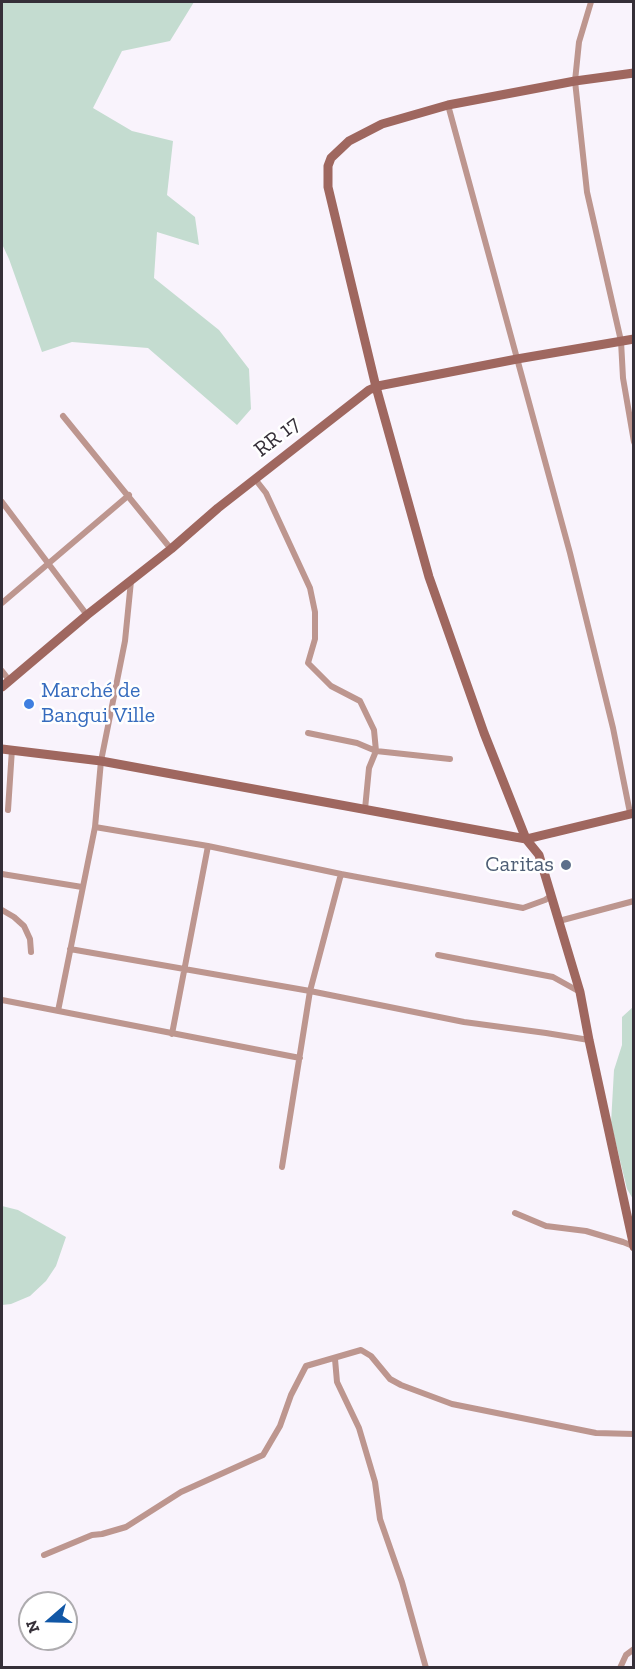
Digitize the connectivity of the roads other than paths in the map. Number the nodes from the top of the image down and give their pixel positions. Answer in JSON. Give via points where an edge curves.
{"nodes":[{"id":1,"x":591,"y":2,"type":"edge"},
{"id":2,"x":633,"y":73,"type":"edge"},
{"id":3,"x":575,"y":81,"type":"junction"},
{"id":4,"x":448,"y":105,"type":"junction"},
{"id":5,"x":633,"y":339,"type":"edge"},
{"id":6,"x":621,"y":341,"type":"junction"},
{"id":7,"x":517,"y":359,"type":"junction"},
{"id":8,"x":376,"y":387,"type":"junction"},
{"id":9,"x":63,"y":416,"type":"dead end"},
{"id":10,"x":633,"y":442,"type":"edge"},
{"id":11,"x":255,"y":479,"type":"junction"},
{"id":12,"x":129,"y":495,"type":"junction"},
{"id":13,"x":2,"y":502,"type":"edge"},
{"id":14,"x":171,"y":549,"type":"junction"},
{"id":15,"x":47,"y":564,"type":"junction"},
{"id":16,"x":131,"y":581,"type":"junction"},
{"id":17,"x":3,"y":599,"type":"edge"},
{"id":18,"x":87,"y":615,"type":"junction"},
{"id":19,"x":2,"y":671,"type":"edge"},
{"id":20,"x":5,"y":684,"type":"edge"},
{"id":21,"x":308,"y":733,"type":"dead end"},
{"id":22,"x":2,"y":748,"type":"edge"},
{"id":23,"x":12,"y":749,"type":"junction"},
{"id":24,"x":376,"y":752,"type":"junction"},
{"id":25,"x":450,"y":759,"type":"dead end"},
{"id":26,"x":101,"y":761,"type":"junction"},
{"id":27,"x":365,"y":809,"type":"junction"},
{"id":28,"x":8,"y":810,"type":"dead end"},
{"id":29,"x":632,"y":813,"type":"edge"},
{"id":30,"x":95,"y":827,"type":"junction"},
{"id":31,"x":526,"y":839,"type":"junction"},
{"id":32,"x":208,"y":846,"type":"junction"},
{"id":33,"x":2,"y":874,"type":"edge"},
{"id":34,"x":341,"y":874,"type":"junction"},
{"id":35,"x":82,"y":887,"type":"junction"},
{"id":36,"x":552,"y":896,"type":"junction"},
{"id":37,"x":633,"y":901,"type":"edge"},
{"id":38,"x":2,"y":910,"type":"edge"},
{"id":39,"x":559,"y":921,"type":"junction"},
{"id":40,"x":70,"y":949,"type":"junction"},
{"id":41,"x":31,"y":952,"type":"dead end"},
{"id":42,"x":438,"y":955,"type":"dead end"},
{"id":43,"x":185,"y":969,"type":"junction"},
{"id":44,"x":310,"y":990,"type":"junction"},
{"id":45,"x":580,"y":992,"type":"junction"},
{"id":46,"x":2,"y":1000,"type":"edge"},
{"id":47,"x":58,"y":1011,"type":"junction"},
{"id":48,"x":172,"y":1034,"type":"junction"},
{"id":49,"x":589,"y":1040,"type":"junction"},
{"id":50,"x":300,"y":1058,"type":"junction"},
{"id":51,"x":282,"y":1167,"type":"dead end"},
{"id":52,"x":515,"y":1213,"type":"dead end"},
{"id":53,"x":633,"y":1247,"type":"edge"},
{"id":54,"x":335,"y":1359,"type":"junction"},
{"id":55,"x":633,"y":1434,"type":"edge"},
{"id":56,"x":44,"y":1555,"type":"dead end"},
{"id":57,"x":633,"y":1648,"type":"edge"},
{"id":58,"x":426,"y":1668,"type":"edge"},
{"id":59,"x":620,"y":1668,"type":"edge"}],
"edges":[{"from":1,"to":3,"type":"street","via":[[579,42]]},
{"from":2,"to":3,"type":"street"},
{"from":3,"to":4,"type":"street"},
{"from":3,"to":6,"type":"street","via":[[587,192]]},
{"from":4,"to":7,"type":"street"},
{"from":4,"to":8,"type":"street","via":[[382,124],[349,141],[328,166],[328,187]]},
{"from":5,"to":6,"type":"street","name":"RR 17","number":"RR 17"},
{"from":6,"to":7,"type":"street","name":"RR 17","number":"RR 17"},
{"from":6,"to":10,"type":"street","via":[[622,378]]},
{"from":7,"to":8,"type":"street","name":"RR 17","number":"RR 17"},
{"from":7,"to":29,"type":"street","via":[[570,553]]},
{"from":8,"to":11,"type":"street","name":"RR 17","number":"RR 17"},
{"from":8,"to":31,"type":"street","via":[[429,578]]},
{"from":9,"to":12,"type":"street"},
{"from":11,"to":14,"type":"street","name":"RR 17","number":"RR 17"},
{"from":11,"to":24,"type":"street","via":[[266,493],[310,588],[315,639],[308,663],[331,686],[360,701],[374,729]]},
{"from":12,"to":14,"type":"street"},
{"from":12,"to":15,"type":"street"},
{"from":13,"to":15,"type":"street"},
{"from":14,"to":16,"type":"street","name":"RR 17","number":"RR 17"},
{"from":15,"to":17,"type":"street"},
{"from":15,"to":18,"type":"street"},
{"from":16,"to":18,"type":"street","name":"RR 17","number":"RR 17"},
{"from":16,"to":26,"type":"street","via":[[126,641]]},
{"from":18,"to":20,"type":"street","name":"RR 17","number":"RR 17"},
{"from":19,"to":20,"type":"street"},
{"from":21,"to":24,"type":"street","via":[[357,743]]},
{"from":22,"to":23,"type":"street"},
{"from":23,"to":26,"type":"street"},
{"from":23,"to":28,"type":"street"},
{"from":24,"to":25,"type":"street"},
{"from":24,"to":27,"type":"street","via":[[369,768]]},
{"from":26,"to":27,"type":"street"},
{"from":26,"to":30,"type":"street"},
{"from":27,"to":31,"type":"street"},
{"from":29,"to":31,"type":"street"},
{"from":30,"to":32,"type":"street"},
{"from":30,"to":35,"type":"street"},
{"from":31,"to":36,"type":"street","via":[[539,855]]},
{"from":32,"to":34,"type":"street"},
{"from":32,"to":43,"type":"street"},
{"from":33,"to":35,"type":"street"},
{"from":34,"to":36,"type":"street","via":[[523,908]]},
{"from":34,"to":44,"type":"street"},
{"from":35,"to":40,"type":"street"},
{"from":36,"to":39,"type":"street"},
{"from":37,"to":39,"type":"street"},
{"from":38,"to":41,"type":"street","via":[[24,926]]},
{"from":39,"to":45,"type":"street"},
{"from":40,"to":43,"type":"street"},
{"from":40,"to":47,"type":"street"},
{"from":42,"to":45,"type":"street","via":[[553,976]]},
{"from":43,"to":44,"type":"street"},
{"from":43,"to":48,"type":"street"},
{"from":44,"to":49,"type":"street","via":[[464,1022]]},
{"from":44,"to":50,"type":"street"},
{"from":45,"to":49,"type":"street"},
{"from":46,"to":47,"type":"street"},
{"from":47,"to":48,"type":"street"},
{"from":48,"to":50,"type":"street"},
{"from":49,"to":53,"type":"street"},
{"from":50,"to":51,"type":"street"},
{"from":52,"to":53,"type":"street","via":[[546,1226],[586,1231]]},
{"from":54,"to":55,"type":"street","via":[[361,1350],[390,1379],[461,1407],[596,1433]]},
{"from":54,"to":56,"type":"street","via":[[306,1366],[263,1455],[181,1492],[126,1527],[92,1535]]},
{"from":54,"to":58,"type":"street","via":[[337,1382],[369,1460],[380,1519]]},
{"from":57,"to":59,"type":"street"}]}
